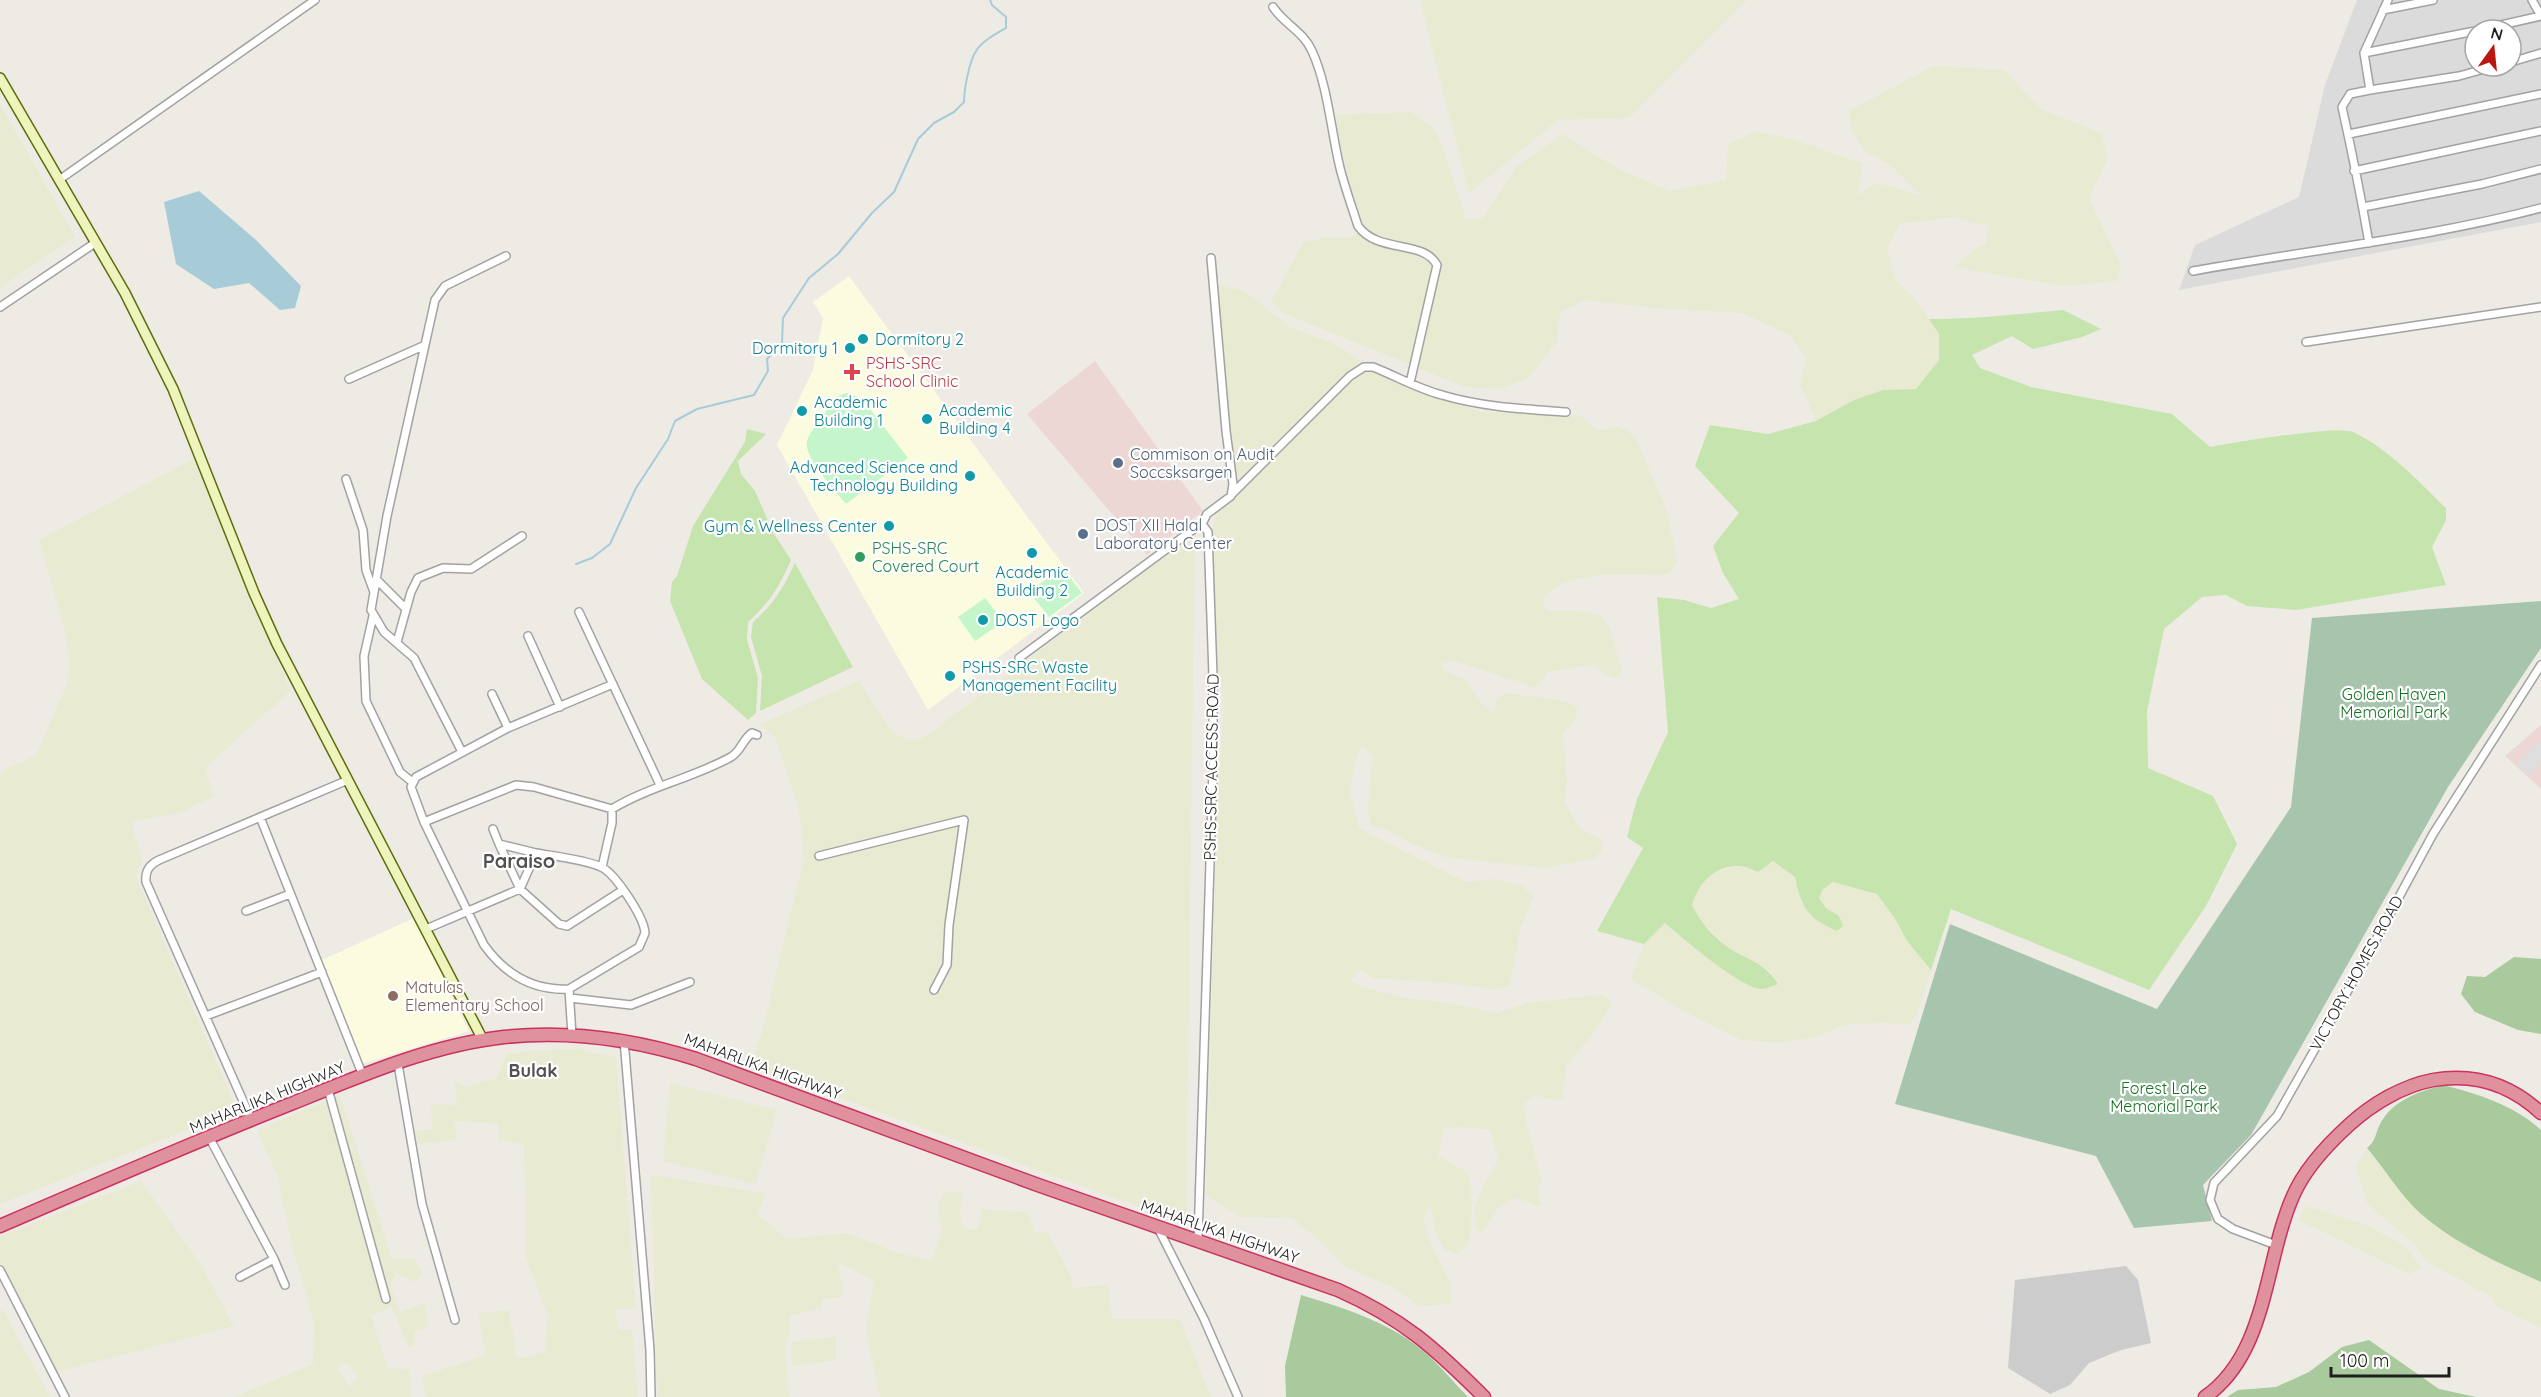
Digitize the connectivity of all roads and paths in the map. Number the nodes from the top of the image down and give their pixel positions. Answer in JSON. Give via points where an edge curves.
{"nodes":[{"id":1,"x":315,"y":0,"type":"edge"},
{"id":2,"x":2388,"y":0,"type":"edge"},
{"id":3,"x":2433,"y":0,"type":"edge"},
{"id":4,"x":2532,"y":0,"type":"edge"},
{"id":5,"x":1272,"y":7,"type":"dead end"},
{"id":6,"x":2384,"y":10,"type":"junction"},
{"id":7,"x":2541,"y":16,"type":"edge"},
{"id":8,"x":2523,"y":20,"type":"edge"},
{"id":9,"x":2463,"y":33,"type":"edge"},
{"id":10,"x":2364,"y":52,"type":"junction"},
{"id":11,"x":2541,"y":53,"type":"edge"},
{"id":12,"x":2523,"y":58,"type":"edge"},
{"id":13,"x":2463,"y":75,"type":"edge"},
{"id":14,"x":0,"y":78,"type":"edge"},
{"id":15,"x":2370,"y":90,"type":"junction"},
{"id":16,"x":2541,"y":94,"type":"edge"},
{"id":17,"x":2541,"y":130,"type":"edge"},
{"id":18,"x":2349,"y":134,"type":"junction"},
{"id":19,"x":2541,"y":169,"type":"edge"},
{"id":20,"x":2354,"y":171,"type":"junction"},
{"id":21,"x":59,"y":180,"type":"junction"},
{"id":22,"x":2363,"y":207,"type":"junction"},
{"id":23,"x":2541,"y":208,"type":"edge"},
{"id":24,"x":95,"y":243,"type":"junction"},
{"id":25,"x":2369,"y":243,"type":"junction"},
{"id":26,"x":506,"y":256,"type":"dead end"},
{"id":27,"x":1211,"y":258,"type":"dead end"},
{"id":28,"x":2193,"y":271,"type":"dead end"},
{"id":29,"x":0,"y":307,"type":"edge"},
{"id":30,"x":2541,"y":308,"type":"edge"},
{"id":31,"x":2306,"y":342,"type":"dead end"},
{"id":32,"x":423,"y":346,"type":"junction"},
{"id":33,"x":349,"y":379,"type":"dead end"},
{"id":34,"x":1410,"y":383,"type":"junction"},
{"id":35,"x":1566,"y":412,"type":"dead end"},
{"id":36,"x":346,"y":479,"type":"dead end"},
{"id":37,"x":1232,"y":494,"type":"junction"},
{"id":38,"x":1202,"y":524,"type":"junction"},
{"id":39,"x":522,"y":536,"type":"dead end"},
{"id":40,"x":377,"y":580,"type":"junction"},
{"id":41,"x":374,"y":592,"type":"junction"},
{"id":42,"x":406,"y":609,"type":"junction"},
{"id":43,"x":579,"y":612,"type":"dead end"},
{"id":44,"x":373,"y":616,"type":"junction"},
{"id":45,"x":528,"y":636,"type":"dead end"},
{"id":46,"x":397,"y":642,"type":"junction"},
{"id":47,"x":1019,"y":658,"type":"dead end"},
{"id":48,"x":2541,"y":665,"type":"edge"},
{"id":49,"x":613,"y":684,"type":"junction"},
{"id":50,"x":492,"y":694,"type":"dead end"},
{"id":51,"x":560,"y":707,"type":"junction"},
{"id":52,"x":508,"y":728,"type":"junction"},
{"id":53,"x":757,"y":735,"type":"dead end"},
{"id":54,"x":462,"y":752,"type":"junction"},
{"id":55,"x":348,"y":780,"type":"junction"},
{"id":56,"x":411,"y":781,"type":"junction"},
{"id":57,"x":660,"y":785,"type":"junction"},
{"id":58,"x":612,"y":809,"type":"junction"},
{"id":59,"x":260,"y":817,"type":"junction"},
{"id":60,"x":424,"y":822,"type":"junction"},
{"id":61,"x":493,"y":829,"type":"dead end"},
{"id":62,"x":499,"y":844,"type":"junction"},
{"id":63,"x":536,"y":853,"type":"junction"},
{"id":64,"x":819,"y":856,"type":"dead end"},
{"id":65,"x":602,"y":867,"type":"junction"},
{"id":66,"x":520,"y":889,"type":"junction"},
{"id":67,"x":622,"y":890,"type":"junction"},
{"id":68,"x":290,"y":894,"type":"junction"},
{"id":69,"x":246,"y":911,"type":"dead end"},
{"id":70,"x":468,"y":911,"type":"junction"},
{"id":71,"x":426,"y":929,"type":"junction"},
{"id":72,"x":321,"y":972,"type":"junction"},
{"id":73,"x":690,"y":982,"type":"dead end"},
{"id":74,"x":569,"y":989,"type":"junction"},
{"id":75,"x":934,"y":990,"type":"dead end"},
{"id":76,"x":570,"y":998,"type":"junction"},
{"id":77,"x":206,"y":1016,"type":"junction"},
{"id":78,"x":572,"y":1035,"type":"junction"},
{"id":79,"x":483,"y":1040,"type":"junction"},
{"id":80,"x":624,"y":1040,"type":"junction"},
{"id":81,"x":398,"y":1064,"type":"junction"},
{"id":82,"x":363,"y":1076,"type":"junction"},
{"id":83,"x":328,"y":1089,"type":"junction"},
{"id":84,"x":2541,"y":1113,"type":"edge"},
{"id":85,"x":251,"y":1119,"type":"junction"},
{"id":86,"x":209,"y":1137,"type":"junction"},
{"id":87,"x":0,"y":1226,"type":"edge"},
{"id":88,"x":1157,"y":1226,"type":"junction"},
{"id":89,"x":1198,"y":1239,"type":"junction"},
{"id":90,"x":2276,"y":1245,"type":"junction"},
{"id":91,"x":274,"y":1259,"type":"junction"},
{"id":92,"x":0,"y":1270,"type":"edge"},
{"id":93,"x":240,"y":1277,"type":"dead end"},
{"id":94,"x":285,"y":1285,"type":"dead end"},
{"id":95,"x":386,"y":1299,"type":"dead end"},
{"id":96,"x":455,"y":1320,"type":"dead end"},
{"id":97,"x":65,"y":1397,"type":"edge"},
{"id":98,"x":651,"y":1397,"type":"edge"},
{"id":99,"x":1238,"y":1397,"type":"edge"},
{"id":100,"x":1484,"y":1397,"type":"edge"},
{"id":101,"x":2205,"y":1397,"type":"edge"}],
"edges":[{"from":1,"to":21,"type":"street"},
{"from":2,"to":6,"type":"street"},
{"from":3,"to":6,"type":"street"},
{"from":4,"to":7,"type":"street"},
{"from":5,"to":34,"type":"street","via":[[1299,30],[1313,52],[1358,226],[1374,241],[1423,252],[1437,265]]},
{"from":6,"to":10,"type":"street"},
{"from":7,"to":8,"type":"street"},
{"from":9,"to":10,"type":"street"},
{"from":10,"to":15,"type":"street"},
{"from":11,"to":12,"type":"street"},
{"from":13,"to":15,"type":"street"},
{"from":14,"to":21,"type":"main road"},
{"from":15,"to":18,"type":"street","via":[[2350,94],[2343,103]]},
{"from":16,"to":18,"type":"street"},
{"from":17,"to":20,"type":"street"},
{"from":18,"to":20,"type":"street"},
{"from":19,"to":22,"type":"street"},
{"from":20,"to":22,"type":"street"},
{"from":21,"to":24,"type":"main road"},
{"from":22,"to":25,"type":"street"},
{"from":23,"to":25,"type":"street"},
{"from":24,"to":29,"type":"street"},
{"from":24,"to":55,"type":"main road","via":[[174,389],[254,593]]},
{"from":25,"to":28,"type":"street"},
{"from":26,"to":32,"type":"street","via":[[439,293]]},
{"from":27,"to":37,"type":"street"},
{"from":30,"to":31,"type":"street"},
{"from":32,"to":33,"type":"street"},
{"from":32,"to":40,"type":"street"},
{"from":34,"to":35,"type":"street","via":[[1467,401]]},
{"from":34,"to":37,"type":"street","via":[[1373,367],[1359,369]]},
{"from":36,"to":41,"type":"street","via":[[363,530],[366,570]]},
{"from":37,"to":38,"type":"street","via":[[1207,514]]},
{"from":38,"to":47,"type":"street"},
{"from":38,"to":89,"type":"street","name":"PSHS-SRC ACCESS ROAD","via":[[1208,532],[1213,769]]},
{"from":39,"to":42,"type":"street","via":[[471,569],[448,567],[418,578]]},
{"from":40,"to":41,"type":"street"},
{"from":40,"to":42,"type":"street"},
{"from":41,"to":44,"type":"street"},
{"from":42,"to":46,"type":"street"},
{"from":43,"to":49,"type":"street"},
{"from":44,"to":46,"type":"street"},
{"from":44,"to":56,"type":"street","via":[[364,656],[366,701],[400,772]]},
{"from":45,"to":51,"type":"street"},
{"from":46,"to":54,"type":"street","via":[[420,668]]},
{"from":48,"to":90,"type":"street","name":"VICTORY HOMES ROAD","via":[[2433,834],[2277,1116],[2214,1184],[2210,1200],[2218,1219]]},
{"from":49,"to":51,"type":"street"},
{"from":49,"to":57,"type":"street"},
{"from":50,"to":52,"type":"street"},
{"from":51,"to":52,"type":"street"},
{"from":52,"to":54,"type":"street"},
{"from":53,"to":57,"type":"street","via":[[748,735],[741,748],[721,762]]},
{"from":54,"to":56,"type":"street"},
{"from":55,"to":59,"type":"street"},
{"from":55,"to":71,"type":"main road"},
{"from":56,"to":60,"type":"street"},
{"from":57,"to":58,"type":"street"},
{"from":58,"to":60,"type":"street","via":[[516,785]]},
{"from":58,"to":65,"type":"street"},
{"from":59,"to":68,"type":"street"},
{"from":59,"to":77,"type":"street","via":[[159,860],[147,871],[146,882]]},
{"from":60,"to":70,"type":"street"},
{"from":61,"to":62,"type":"street"},
{"from":62,"to":63,"type":"street"},
{"from":62,"to":66,"type":"street"},
{"from":63,"to":65,"type":"street"},
{"from":63,"to":66,"type":"street"},
{"from":64,"to":75,"type":"street","via":[[964,820],[947,965]]},
{"from":65,"to":67,"type":"street"},
{"from":66,"to":67,"type":"street","via":[[565,926]]},
{"from":66,"to":70,"type":"street"},
{"from":67,"to":74,"type":"street","via":[[645,927],[642,944]]},
{"from":68,"to":69,"type":"street"},
{"from":68,"to":72,"type":"street"},
{"from":70,"to":71,"type":"street"},
{"from":70,"to":74,"type":"street","via":[[484,945],[505,970],[543,988]]},
{"from":71,"to":79,"type":"main road"},
{"from":72,"to":77,"type":"street"},
{"from":72,"to":82,"type":"street"},
{"from":73,"to":76,"type":"street","via":[[631,1005]]},
{"from":74,"to":76,"type":"street"},
{"from":76,"to":78,"type":"street"},
{"from":77,"to":85,"type":"street"},
{"from":78,"to":79,"type":"highway","name":"MAHARLIKA HIGHWAY"},
{"from":78,"to":80,"type":"highway","name":"MAHARLIKA HIGHWAY"},
{"from":79,"to":81,"type":"highway","name":"MAHARLIKA HIGHWAY"},
{"from":80,"to":88,"type":"highway","name":"MAHARLIKA HIGHWAY","via":[[728,1071]]},
{"from":80,"to":98,"type":"street"},
{"from":81,"to":82,"type":"highway","name":"MAHARLIKA HIGHWAY"},
{"from":81,"to":96,"type":"street","via":[[422,1204]]},
{"from":82,"to":83,"type":"highway","name":"MAHARLIKA HIGHWAY"},
{"from":83,"to":85,"type":"highway","name":"MAHARLIKA HIGHWAY"},
{"from":83,"to":95,"type":"street"},
{"from":84,"to":90,"type":"highway","via":[[2503,1086],[2475,1079],[2422,1082],[2395,1094],[2359,1116],[2320,1154],[2293,1195]]},
{"from":85,"to":86,"type":"highway","name":"MAHARLIKA HIGHWAY"},
{"from":86,"to":87,"type":"highway","name":"MAHARLIKA HIGHWAY"},
{"from":86,"to":91,"type":"street"},
{"from":88,"to":89,"type":"highway","name":"MAHARLIKA HIGHWAY"},
{"from":88,"to":99,"type":"street"},
{"from":89,"to":100,"type":"highway","name":"MAHARLIKA HIGHWAY","via":[[1338,1290],[1383,1312],[1440,1352]]},
{"from":90,"to":101,"type":"highway","via":[[2244,1353],[2230,1376]]},
{"from":91,"to":93,"type":"street"},
{"from":91,"to":94,"type":"street"},
{"from":92,"to":97,"type":"street"}]}
